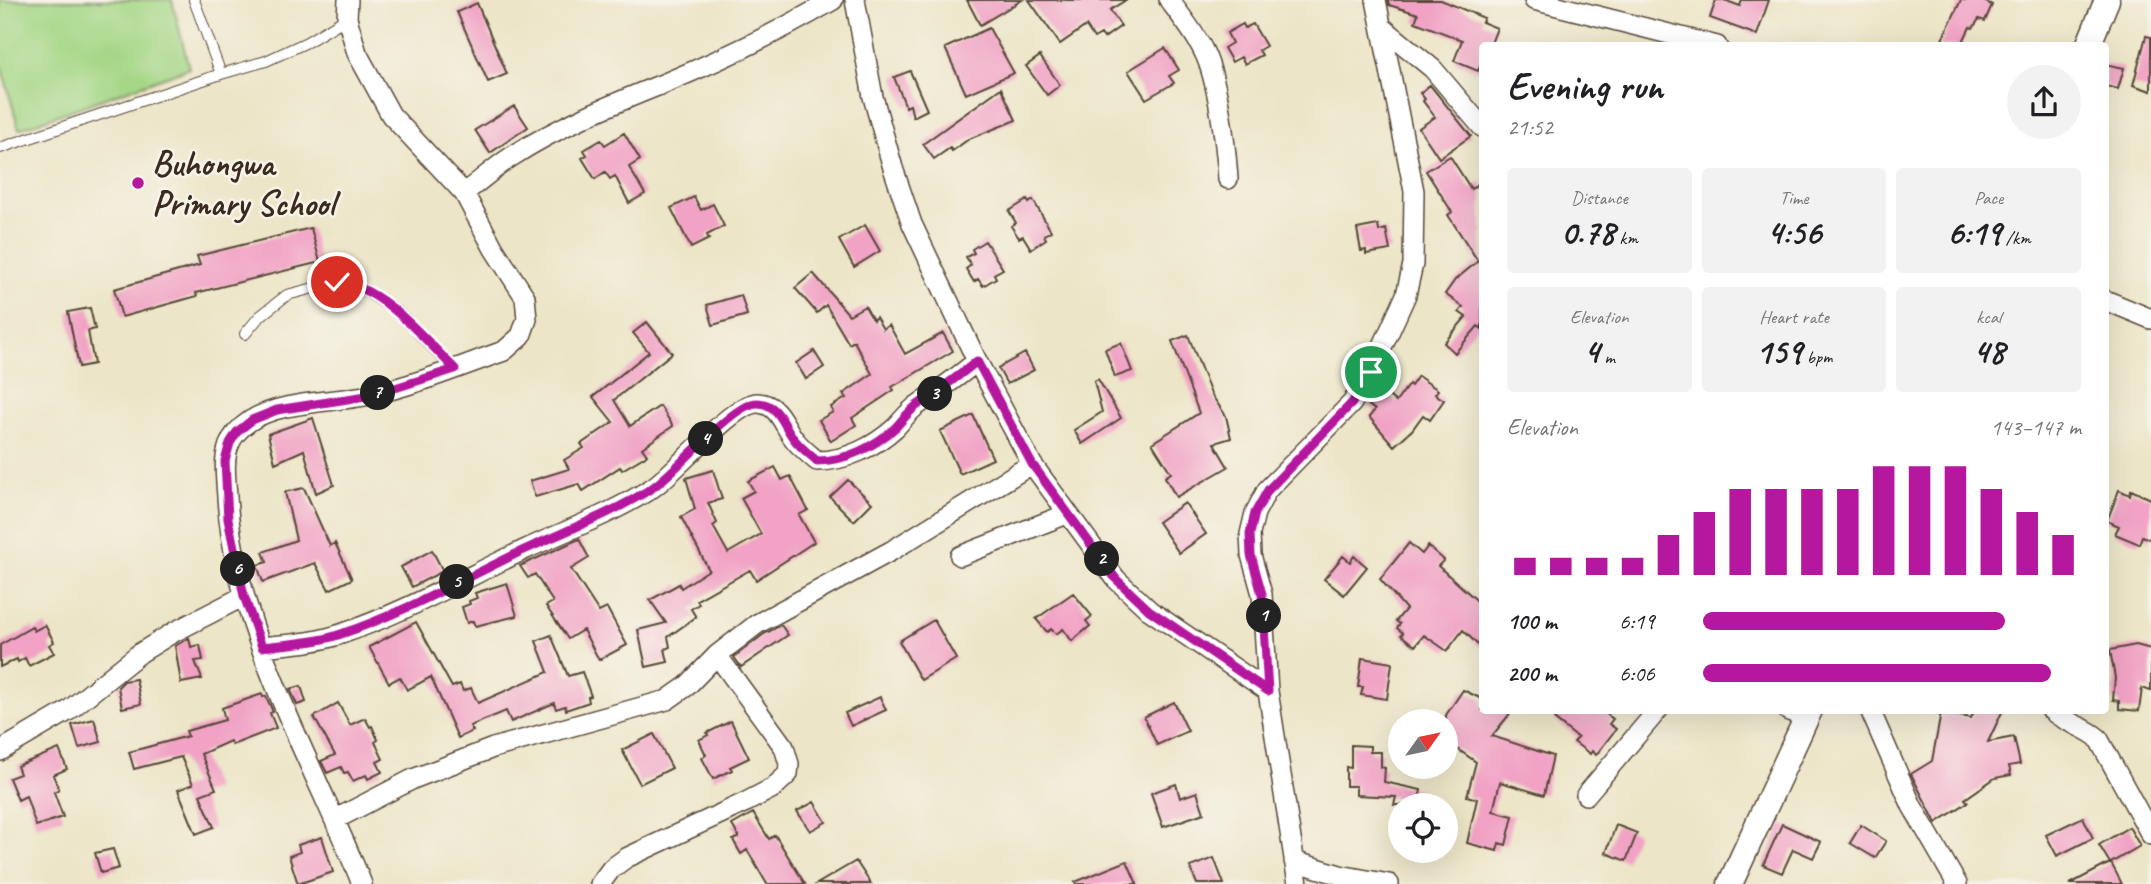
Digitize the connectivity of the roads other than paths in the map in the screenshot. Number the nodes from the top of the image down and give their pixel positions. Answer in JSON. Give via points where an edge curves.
{"nodes":[{"id":1,"x":194,"y":0,"type":"edge"},
{"id":2,"x":833,"y":0,"type":"edge"},
{"id":3,"x":855,"y":0,"type":"edge"},
{"id":4,"x":1170,"y":0,"type":"edge"},
{"id":5,"x":1376,"y":0,"type":"edge"},
{"id":6,"x":1534,"y":0,"type":"edge"},
{"id":7,"x":2107,"y":0,"type":"edge"},
{"id":8,"x":347,"y":9,"type":"edge"},
{"id":9,"x":1382,"y":27,"type":"junction"},
{"id":10,"x":1701,"y":42,"type":"edge"},
{"id":11,"x":2090,"y":42,"type":"edge"},
{"id":12,"x":221,"y":74,"type":"junction"},
{"id":13,"x":1479,"y":123,"type":"edge"},
{"id":14,"x":0,"y":148,"type":"edge"},
{"id":15,"x":1227,"y":179,"type":"dead end"},
{"id":16,"x":464,"y":194,"type":"junction"},
{"id":17,"x":2109,"y":302,"type":"edge"},
{"id":18,"x":2151,"y":319,"type":"edge"},
{"id":19,"x":245,"y":334,"type":"dead end"},
{"id":20,"x":977,"y":361,"type":"junction"},
{"id":21,"x":455,"y":369,"type":"junction"},
{"id":22,"x":1032,"y":464,"type":"junction"},
{"id":23,"x":1067,"y":514,"type":"junction"},
{"id":24,"x":960,"y":556,"type":"dead end"},
{"id":25,"x":244,"y":596,"type":"junction"},
{"id":26,"x":262,"y":647,"type":"junction"},
{"id":27,"x":717,"y":655,"type":"junction"},
{"id":28,"x":1268,"y":691,"type":"junction"},
{"id":29,"x":1655,"y":714,"type":"edge"},
{"id":30,"x":1801,"y":714,"type":"edge"},
{"id":31,"x":1872,"y":714,"type":"edge"},
{"id":32,"x":2056,"y":714,"type":"edge"},
{"id":33,"x":0,"y":751,"type":"edge"},
{"id":34,"x":1586,"y":795,"type":"dead end"},
{"id":35,"x":336,"y":819,"type":"junction"},
{"id":36,"x":2151,"y":835,"type":"edge"},
{"id":37,"x":1294,"y":861,"type":"junction"},
{"id":38,"x":362,"y":884,"type":"edge"},
{"id":39,"x":600,"y":884,"type":"edge"},
{"id":40,"x":1298,"y":884,"type":"edge"},
{"id":41,"x":1389,"y":884,"type":"edge"},
{"id":42,"x":1730,"y":884,"type":"edge"},
{"id":43,"x":1956,"y":884,"type":"edge"}],
"edges":[{"from":1,"to":12,"type":"lane"},
{"from":2,"to":16,"type":"street","via":[[785,29],[574,121],[511,157]]},
{"from":3,"to":20,"type":"street","via":[[873,97],[893,168],[912,224]]},
{"from":4,"to":15,"type":"street","via":[[1205,52],[1227,154]]},
{"from":5,"to":9,"type":"street"},
{"from":6,"to":10,"type":"street"},
{"from":7,"to":11,"type":"street"},
{"from":8,"to":12,"type":"lane","via":[[307,42],[266,61]]},
{"from":8,"to":16,"type":"street","via":[[357,52],[391,116]]},
{"from":9,"to":13,"type":"street","via":[[1433,69]]},
{"from":9,"to":28,"type":"street","via":[[1414,191],[1413,264],[1396,321],[1352,403],[1268,490],[1255,513],[1251,555],[1262,594]]},
{"from":12,"to":14,"type":"lane"},
{"from":16,"to":21,"type":"street","via":[[525,297],[527,319],[521,336],[504,351]]},
{"from":17,"to":18,"type":"street"},
{"from":19,"to":21,"type":"lane","via":[[287,295],[337,282],[352,283],[396,310]]},
{"from":20,"to":22,"type":"street"},
{"from":20,"to":26,"type":"street","via":[[882,438],[831,461],[817,461],[793,438],[774,410],[748,404],[663,481],[627,504],[340,635]]},
{"from":21,"to":25,"type":"street","via":[[373,395],[277,410],[237,432],[225,461],[228,519]]},
{"from":22,"to":23,"type":"street"},
{"from":22,"to":27,"type":"street","via":[[891,551],[757,624]]},
{"from":23,"to":24,"type":"street"},
{"from":23,"to":28,"type":"street","via":[[1116,579],[1149,610]]},
{"from":25,"to":26,"type":"street"},
{"from":25,"to":33,"type":"street","via":[[174,632],[59,717]]},
{"from":26,"to":35,"type":"street"},
{"from":27,"to":35,"type":"street","via":[[667,701],[493,748],[413,779]]},
{"from":27,"to":39,"type":"street","via":[[784,747],[788,774],[746,802],[626,858]]},
{"from":28,"to":37,"type":"street"},
{"from":29,"to":34,"type":"street"},
{"from":30,"to":42,"type":"street"},
{"from":31,"to":43,"type":"street","via":[[1912,806]]},
{"from":32,"to":36,"type":"street","via":[[2098,738]]},
{"from":35,"to":38,"type":"street"},
{"from":37,"to":40,"type":"street"},
{"from":37,"to":41,"type":"street"}]}
